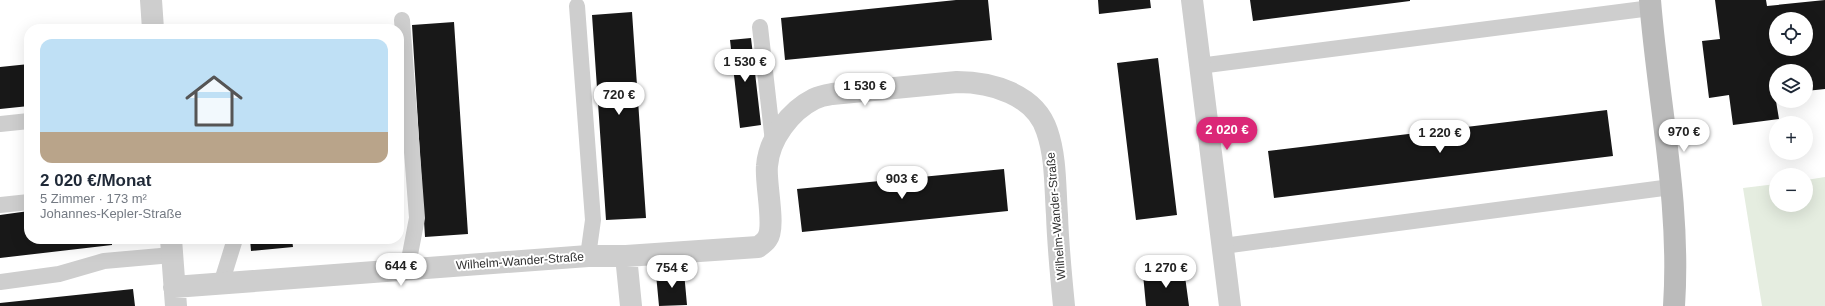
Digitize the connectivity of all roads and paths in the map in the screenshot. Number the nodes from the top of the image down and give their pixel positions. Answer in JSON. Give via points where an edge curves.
{"nodes":[{"id":1,"x":150,"y":0,"type":"edge"},
{"id":2,"x":1192,"y":0,"type":"edge"},
{"id":3,"x":1650,"y":4,"type":"edge"},
{"id":4,"x":577,"y":6,"type":"dead end"},
{"id":5,"x":402,"y":20,"type":"dead end"},
{"id":6,"x":152,"y":24,"type":"edge"},
{"id":7,"x":402,"y":24,"type":"edge"},
{"id":8,"x":760,"y":27,"type":"dead end"},
{"id":9,"x":404,"y":46,"type":"edge"},
{"id":10,"x":1199,"y":66,"type":"junction"},
{"id":11,"x":24,"y":122,"type":"edge"},
{"id":12,"x":0,"y":124,"type":"edge"},
{"id":13,"x":773,"y":142,"type":"junction"},
{"id":14,"x":1671,"y":187,"type":"junction"},
{"id":15,"x":24,"y":203,"type":"edge"},
{"id":16,"x":0,"y":205,"type":"edge"},
{"id":17,"x":233,"y":244,"type":"edge"},
{"id":18,"x":1222,"y":246,"type":"junction"},
{"id":19,"x":171,"y":247,"type":"edge"},
{"id":20,"x":588,"y":256,"type":"junction"},
{"id":21,"x":626,"y":256,"type":"junction"},
{"id":22,"x":407,"y":270,"type":"junction"},
{"id":23,"x":0,"y":282,"type":"edge"},
{"id":24,"x":221,"y":284,"type":"junction"},
{"id":25,"x":175,"y":297,"type":"edge"},
{"id":26,"x":631,"y":306,"type":"edge"},
{"id":27,"x":1064,"y":306,"type":"edge"},
{"id":28,"x":1230,"y":306,"type":"edge"},
{"id":29,"x":1674,"y":306,"type":"edge"}],
"edges":[{"from":1,"to":6,"type":"street"},
{"from":2,"to":10,"type":"street"},
{"from":3,"to":10,"type":"lane"},
{"from":3,"to":14,"type":"street"},
{"from":4,"to":20,"type":"lane","via":[[593,220]]},
{"from":5,"to":7,"type":"lane"},
{"from":8,"to":13,"type":"lane"},
{"from":9,"to":22,"type":"lane","via":[[417,218]]},
{"from":10,"to":18,"type":"street"},
{"from":11,"to":12,"type":"lane"},
{"from":13,"to":21,"type":"street","name":"Wilhelm-Wander-Straße","via":[[767,167],[770,227],[768,238],[758,247]]},
{"from":13,"to":27,"type":"street","name":"Wilhelm-Wander-Straße","via":[[785,124],[800,109],[814,99],[832,94],[973,82],[992,85],[1022,98],[1037,113],[1047,130],[1054,165]]},
{"from":14,"to":18,"type":"lane"},
{"from":14,"to":29,"type":"street","via":[[1676,257]]},
{"from":15,"to":16,"type":"lane"},
{"from":17,"to":24,"type":"lane"},
{"from":18,"to":28,"type":"street"},
{"from":19,"to":23,"type":"lane","via":[[58,274]]},
{"from":19,"to":25,"type":"street"},
{"from":20,"to":21,"type":"street","name":"Wilhelm-Wander-Straße"},
{"from":20,"to":22,"type":"street","name":"Wilhelm-Wander-Straße"},
{"from":21,"to":26,"type":"street"},
{"from":22,"to":24,"type":"street","name":"Wilhelm-Wander-Straße"},
{"from":24,"to":25,"type":"street","name":"Wilhelm-Wander-Straße"}]}
